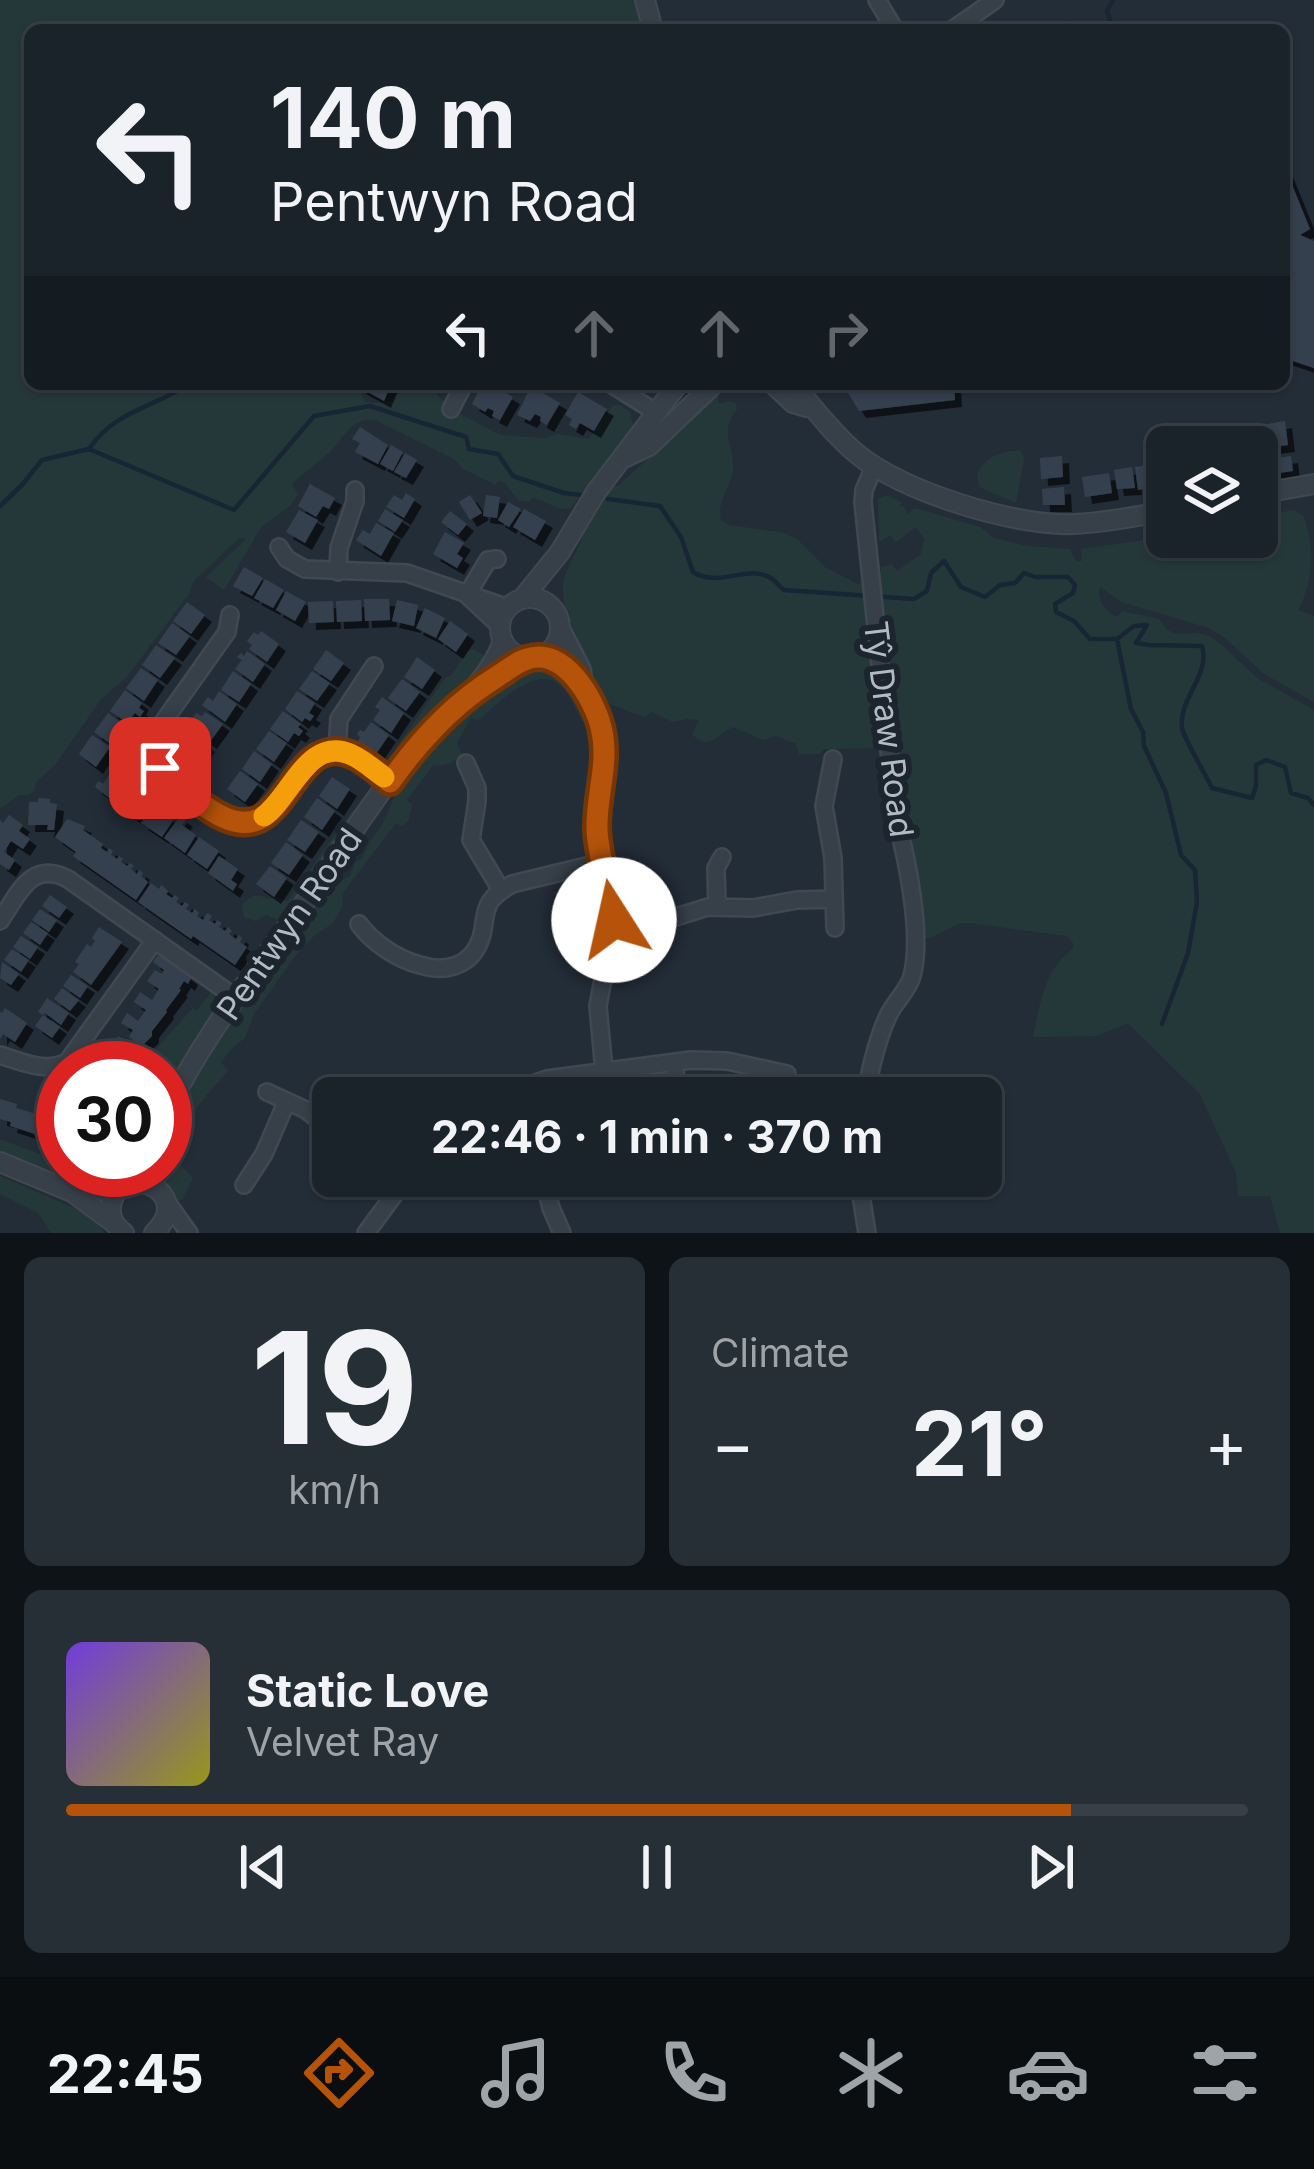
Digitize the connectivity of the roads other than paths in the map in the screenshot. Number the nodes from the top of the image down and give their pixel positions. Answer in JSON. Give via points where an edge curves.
{"nodes":[{"id":1,"x":995,"y":0,"type":"edge"},
{"id":2,"x":961,"y":24,"type":"edge"},
{"id":3,"x":461,"y":390,"type":"edge"},
{"id":4,"x":621,"y":390,"type":"edge"},
{"id":5,"x":674,"y":390,"type":"edge"},
{"id":6,"x":707,"y":390,"type":"edge"},
{"id":7,"x":780,"y":390,"type":"edge"},
{"id":8,"x":798,"y":390,"type":"edge"},
{"id":9,"x":451,"y":409,"type":"dead end"},
{"id":10,"x":816,"y":411,"type":"junction"},
{"id":11,"x":657,"y":413,"type":"junction"},
{"id":12,"x":620,"y":460,"type":"junction"},
{"id":13,"x":874,"y":467,"type":"junction"},
{"id":14,"x":1314,"y":484,"type":"edge"},
{"id":15,"x":355,"y":490,"type":"dead end"},
{"id":16,"x":1278,"y":490,"type":"edge"},
{"id":17,"x":1146,"y":514,"type":"edge"},
{"id":18,"x":279,"y":547,"type":"dead end"},
{"id":19,"x":560,"y":552,"type":"junction"},
{"id":20,"x":496,"y":559,"type":"dead end"},
{"id":21,"x":338,"y":572,"type":"junction"},
{"id":22,"x":467,"y":595,"type":"junction"},
{"id":23,"x":230,"y":615,"type":"dead end"},
{"id":24,"x":557,"y":618,"type":"junction"},
{"id":25,"x":508,"y":619,"type":"junction"},
{"id":26,"x":533,"y":658,"type":"junction"},
{"id":27,"x":374,"y":666,"type":"dead end"},
{"id":28,"x":585,"y":687,"type":"junction"},
{"id":29,"x":476,"y":689,"type":"junction"},
{"id":30,"x":338,"y":751,"type":"junction"},
{"id":31,"x":833,"y":759,"type":"dead end"},
{"id":32,"x":466,"y":763,"type":"dead end"},
{"id":33,"x":390,"y":782,"type":"junction"},
{"id":34,"x":722,"y":857,"type":"dead end"},
{"id":35,"x":603,"y":862,"type":"junction"},
{"id":36,"x":502,"y":890,"type":"junction"},
{"id":37,"x":834,"y":899,"type":"junction"},
{"id":38,"x":717,"y":906,"type":"junction"},
{"id":39,"x":614,"y":920,"type":"junction"},
{"id":40,"x":0,"y":921,"type":"edge"},
{"id":41,"x":359,"y":924,"type":"dead end"},
{"id":42,"x":835,"y":928,"type":"dead end"},
{"id":43,"x":154,"y":940,"type":"junction"},
{"id":44,"x":236,"y":998,"type":"junction"},
{"id":45,"x":0,"y":1055,"type":"edge"},
{"id":46,"x":674,"y":1063,"type":"junction"},
{"id":47,"x":192,"y":1064,"type":"edge"},
{"id":48,"x":604,"y":1071,"type":"junction"},
{"id":49,"x":787,"y":1074,"type":"dead end"},
{"id":50,"x":562,"y":1077,"type":"edge"},
{"id":51,"x":676,"y":1077,"type":"edge"},
{"id":52,"x":869,"y":1077,"type":"edge"},
{"id":53,"x":266,"y":1092,"type":"dead end"},
{"id":54,"x":286,"y":1103,"type":"junction"},
{"id":55,"x":312,"y":1115,"type":"edge"},
{"id":56,"x":0,"y":1162,"type":"edge"},
{"id":57,"x":36,"y":1177,"type":"edge"},
{"id":58,"x":244,"y":1185,"type":"dead end"},
{"id":59,"x":79,"y":1197,"type":"edge"},
{"id":60,"x":115,"y":1197,"type":"edge"},
{"id":61,"x":163,"y":1197,"type":"edge"},
{"id":62,"x":164,"y":1197,"type":"edge"},
{"id":63,"x":389,"y":1197,"type":"edge"},
{"id":64,"x":548,"y":1197,"type":"edge"},
{"id":65,"x":861,"y":1197,"type":"edge"},
{"id":66,"x":117,"y":1229,"type":"edge"},
{"id":67,"x":154,"y":1233,"type":"edge"},
{"id":68,"x":189,"y":1233,"type":"edge"},
{"id":69,"x":366,"y":1233,"type":"edge"},
{"id":70,"x":562,"y":1233,"type":"edge"},
{"id":71,"x":867,"y":1233,"type":"edge"}],
"edges":[{"from":1,"to":2,"type":"street"},
{"from":3,"to":9,"type":"street"},
{"from":4,"to":11,"type":"street"},
{"from":5,"to":11,"type":"street","name":"Pentwyn Road"},
{"from":6,"to":12,"type":"street","via":[[649,446]]},
{"from":7,"to":10,"type":"street"},
{"from":8,"to":10,"type":"street"},
{"from":10,"to":13,"type":"street"},
{"from":11,"to":12,"type":"street","name":"Pentwyn Road"},
{"from":12,"to":19,"type":"street","name":"Pentwyn Road"},
{"from":13,"to":17,"type":"street","via":[[936,496],[1039,523]]},
{"from":13,"to":52,"type":"street","name":"Tŷ Draw Road","via":[[863,502],[916,948],[911,981],[889,1013]]},
{"from":14,"to":16,"type":"street"},
{"from":15,"to":21,"type":"street"},
{"from":18,"to":21,"type":"street","via":[[304,569]]},
{"from":19,"to":24,"type":"street","name":"Pentwyn Road"},
{"from":19,"to":25,"type":"street","name":"Pentwyn Road"},
{"from":20,"to":22,"type":"street"},
{"from":21,"to":22,"type":"street","via":[[407,573]]},
{"from":22,"to":25,"type":"street"},
{"from":23,"to":30,"type":"street","via":[[227,632],[160,724],[155,748],[164,775],[219,816],[249,822],[275,808],[308,763]]},
{"from":24,"to":25,"type":"street","via":[[540,599]]},
{"from":24,"to":26,"type":"street","via":[[555,646]]},
{"from":24,"to":28,"type":"street"},
{"from":25,"to":26,"type":"street","via":[[517,656]]},
{"from":25,"to":29,"type":"street","name":"Pentwyn Road"},
{"from":26,"to":28,"type":"street","via":[[559,664]]},
{"from":26,"to":29,"type":"street","name":"Pentwyn Road"},
{"from":27,"to":30,"type":"street","via":[[339,719]]},
{"from":28,"to":35,"type":"street","via":[[605,744],[597,826]]},
{"from":29,"to":33,"type":"street","name":"Pentwyn Road"},
{"from":30,"to":33,"type":"street"},
{"from":31,"to":37,"type":"street","via":[[824,806]]},
{"from":32,"to":36,"type":"street","via":[[477,801],[471,840]]},
{"from":33,"to":44,"type":"street","name":"Pentwyn Road"},
{"from":34,"to":38,"type":"street"},
{"from":35,"to":36,"type":"street"},
{"from":35,"to":39,"type":"street"},
{"from":36,"to":41,"type":"street","via":[[487,907],[477,947],[450,969],[410,962]]},
{"from":37,"to":38,"type":"street"},
{"from":37,"to":42,"type":"street"},
{"from":38,"to":39,"type":"street","via":[[671,920]]},
{"from":39,"to":48,"type":"street","via":[[598,1006]]},
{"from":40,"to":43,"type":"street","via":[[28,881],[52,871]]},
{"from":43,"to":44,"type":"street"},
{"from":43,"to":45,"type":"street","via":[[67,1062],[43,1067]]},
{"from":44,"to":47,"type":"street","name":"Pentwyn Road"},
{"from":46,"to":48,"type":"street"},
{"from":46,"to":49,"type":"street","via":[[711,1060]]},
{"from":46,"to":51,"type":"street"},
{"from":48,"to":50,"type":"street"},
{"from":53,"to":54,"type":"street"},
{"from":54,"to":55,"type":"street"},
{"from":54,"to":58,"type":"street"},
{"from":56,"to":57,"type":"street"},
{"from":59,"to":66,"type":"street"},
{"from":60,"to":66,"type":"street"},
{"from":61,"to":67,"type":"street","via":[[166,1218]]},
{"from":62,"to":68,"type":"street"},
{"from":63,"to":69,"type":"street"},
{"from":64,"to":70,"type":"street"},
{"from":65,"to":71,"type":"street"}]}
